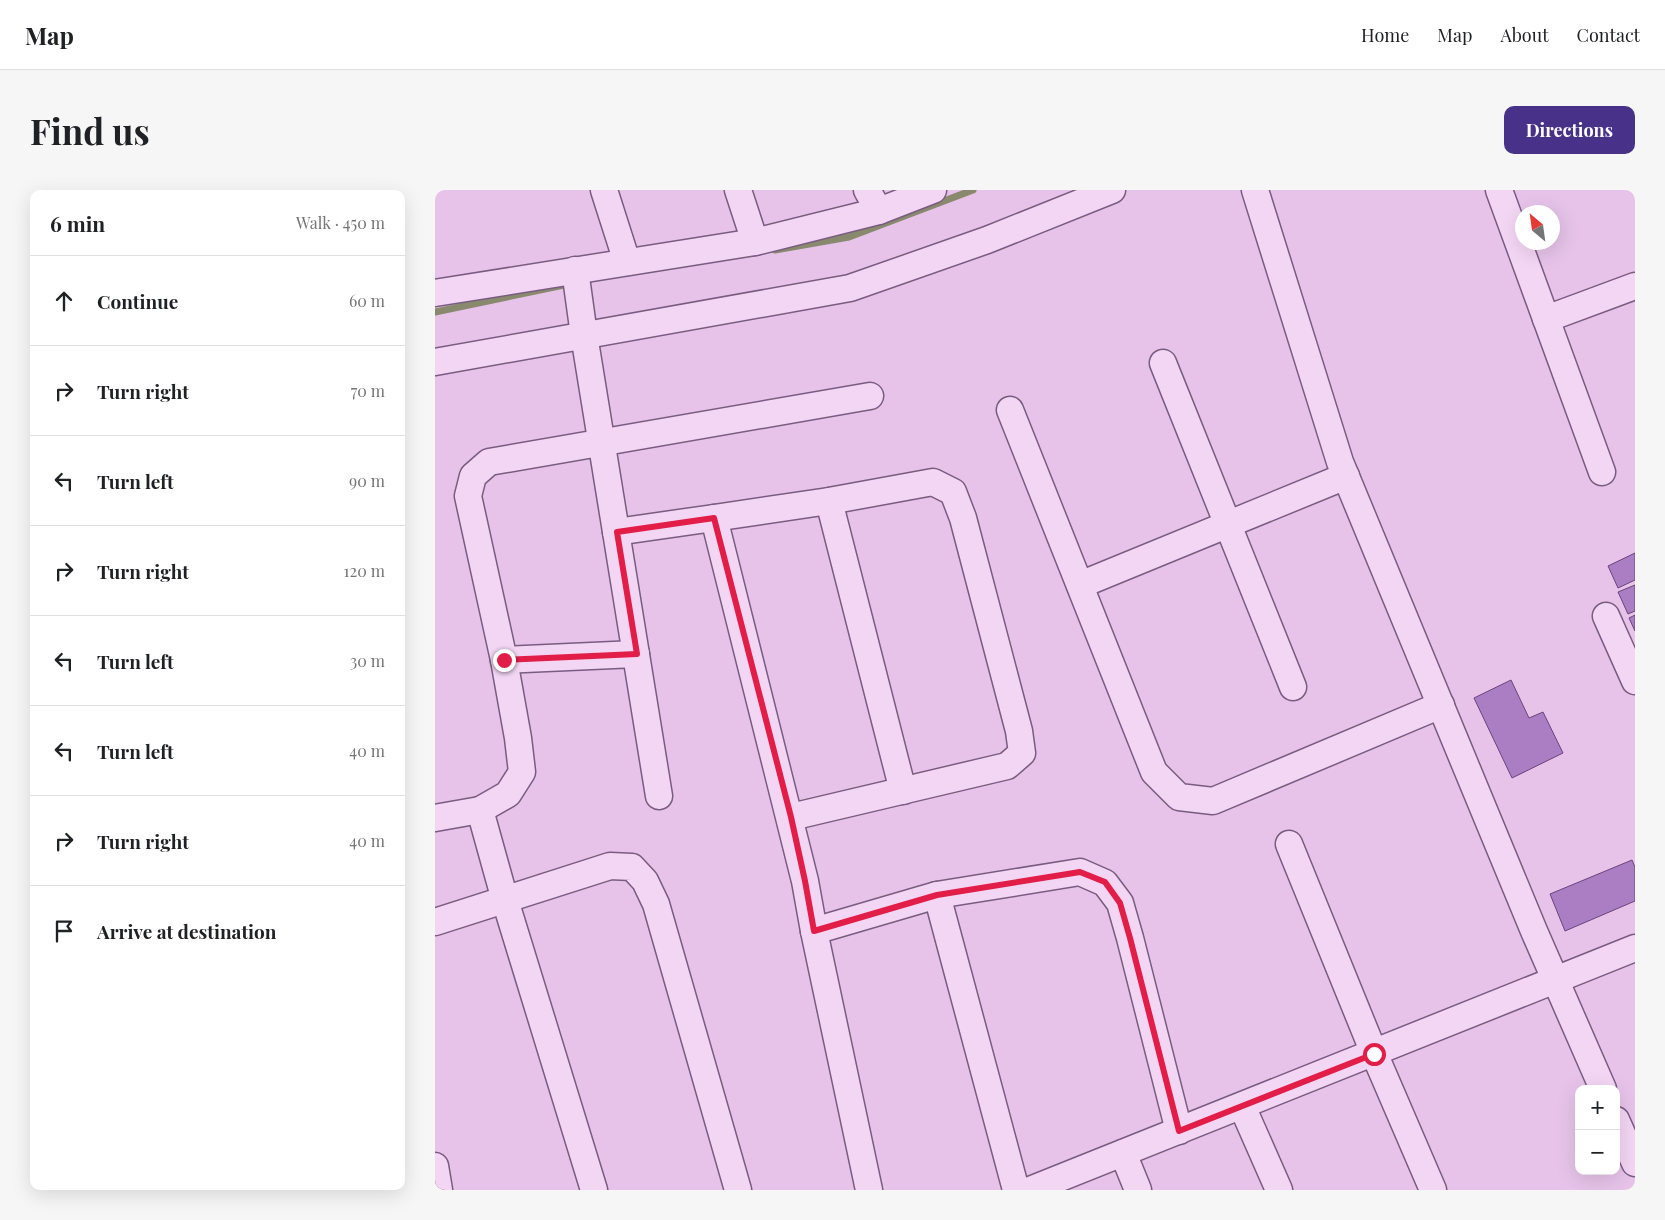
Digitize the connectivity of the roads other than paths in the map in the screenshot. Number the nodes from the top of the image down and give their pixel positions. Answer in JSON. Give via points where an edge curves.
{"nodes":[{"id":1,"x":604,"y":190,"type":"edge"},
{"id":2,"x":738,"y":190,"type":"edge"},
{"id":3,"x":933,"y":190,"type":"edge"},
{"id":4,"x":1112,"y":190,"type":"edge"},
{"id":5,"x":1255,"y":190,"type":"edge"},
{"id":6,"x":1499,"y":190,"type":"edge"},
{"id":7,"x":873,"y":200,"type":"edge"},
{"id":8,"x":755,"y":242,"type":"junction"},
{"id":9,"x":627,"y":262,"type":"junction"},
{"id":10,"x":575,"y":270,"type":"junction"},
{"id":11,"x":1635,"y":286,"type":"edge"},
{"id":12,"x":435,"y":293,"type":"edge"},
{"id":13,"x":1546,"y":319,"type":"junction"},
{"id":14,"x":585,"y":335,"type":"junction"},
{"id":15,"x":435,"y":362,"type":"edge"},
{"id":16,"x":1163,"y":363,"type":"dead end"},
{"id":17,"x":870,"y":396,"type":"dead end"},
{"id":18,"x":1010,"y":410,"type":"dead end"},
{"id":19,"x":602,"y":442,"type":"junction"},
{"id":20,"x":1602,"y":472,"type":"dead end"},
{"id":21,"x":1346,"y":476,"type":"junction"},
{"id":22,"x":829,"y":501,"type":"junction"},
{"id":23,"x":714,"y":518,"type":"junction"},
{"id":24,"x":1227,"y":524,"type":"junction"},
{"id":25,"x":617,"y":532,"type":"junction"},
{"id":26,"x":1080,"y":585,"type":"junction"},
{"id":27,"x":1606,"y":616,"type":"dead end"},
{"id":28,"x":637,"y":654,"type":"junction"},
{"id":29,"x":504,"y":660,"type":"junction"},
{"id":30,"x":1635,"y":681,"type":"edge"},
{"id":31,"x":1293,"y":687,"type":"dead end"},
{"id":32,"x":1441,"y":704,"type":"junction"},
{"id":33,"x":903,"y":791,"type":"junction"},
{"id":34,"x":659,"y":796,"type":"dead end"},
{"id":35,"x":480,"y":810,"type":"junction"},
{"id":36,"x":791,"y":817,"type":"junction"},
{"id":37,"x":435,"y":818,"type":"edge"},
{"id":38,"x":1289,"y":844,"type":"dead end"},
{"id":39,"x":937,"y":895,"type":"junction"},
{"id":40,"x":505,"y":900,"type":"junction"},
{"id":41,"x":435,"y":922,"type":"edge"},
{"id":42,"x":814,"y":931,"type":"junction"},
{"id":43,"x":1635,"y":948,"type":"edge"},
{"id":44,"x":1556,"y":981,"type":"junction"},
{"id":45,"x":1374,"y":1054,"type":"junction"},
{"id":46,"x":1601,"y":1085,"type":"edge"},
{"id":47,"x":1242,"y":1106,"type":"junction"},
{"id":48,"x":1620,"y":1129,"type":"edge"},
{"id":49,"x":1179,"y":1131,"type":"junction"},
{"id":50,"x":1123,"y":1153,"type":"junction"},
{"id":51,"x":1635,"y":1163,"type":"edge"},
{"id":52,"x":435,"y":1166,"type":"edge"},
{"id":53,"x":439,"y":1190,"type":"edge"},
{"id":54,"x":594,"y":1190,"type":"edge"},
{"id":55,"x":738,"y":1190,"type":"edge"},
{"id":56,"x":869,"y":1190,"type":"edge"},
{"id":57,"x":1016,"y":1190,"type":"edge"},
{"id":58,"x":1030,"y":1190,"type":"edge"},
{"id":59,"x":1138,"y":1190,"type":"edge"},
{"id":60,"x":1279,"y":1190,"type":"edge"},
{"id":61,"x":1433,"y":1190,"type":"edge"}],
"edges":[{"from":1,"to":9,"type":"street"},
{"from":2,"to":8,"type":"street"},
{"from":3,"to":7,"type":"street"},
{"from":4,"to":14,"type":"street","via":[[987,240],[850,288]]},
{"from":5,"to":21,"type":"street"},
{"from":6,"to":13,"type":"street"},
{"from":7,"to":8,"type":"street"},
{"from":8,"to":9,"type":"street"},
{"from":9,"to":10,"type":"street"},
{"from":10,"to":12,"type":"street"},
{"from":10,"to":14,"type":"street"},
{"from":11,"to":13,"type":"street"},
{"from":13,"to":20,"type":"street"},
{"from":14,"to":15,"type":"street"},
{"from":14,"to":19,"type":"street"},
{"from":16,"to":24,"type":"street"},
{"from":17,"to":19,"type":"street"},
{"from":18,"to":26,"type":"street"},
{"from":19,"to":25,"type":"street"},
{"from":19,"to":29,"type":"street","via":[[489,462],[473,476],[468,496]]},
{"from":21,"to":24,"type":"street"},
{"from":21,"to":32,"type":"street"},
{"from":22,"to":23,"type":"street"},
{"from":22,"to":33,"type":"street"},
{"from":22,"to":33,"type":"street","via":[[933,482],[953,492],[963,518],[1019,731],[1022,753],[1007,766]]},
{"from":23,"to":25,"type":"street"},
{"from":23,"to":36,"type":"street"},
{"from":24,"to":26,"type":"street"},
{"from":24,"to":31,"type":"street"},
{"from":25,"to":28,"type":"street"},
{"from":26,"to":32,"type":"street","via":[[1154,772],[1179,797],[1213,801]]},
{"from":27,"to":30,"type":"street"},
{"from":28,"to":29,"type":"street"},
{"from":28,"to":34,"type":"street"},
{"from":29,"to":35,"type":"street","via":[[522,772],[508,794]]},
{"from":32,"to":44,"type":"street"},
{"from":33,"to":36,"type":"street"},
{"from":35,"to":37,"type":"street"},
{"from":35,"to":40,"type":"street"},
{"from":36,"to":42,"type":"street"},
{"from":38,"to":45,"type":"street"},
{"from":39,"to":42,"type":"street"},
{"from":39,"to":49,"type":"street","via":[[1080,872],[1105,882],[1120,903]]},
{"from":39,"to":57,"type":"street"},
{"from":40,"to":41,"type":"street"},
{"from":40,"to":54,"type":"street"},
{"from":40,"to":55,"type":"street","via":[[609,866],[632,868],[645,881],[656,904]]},
{"from":42,"to":56,"type":"street"},
{"from":43,"to":44,"type":"street"},
{"from":44,"to":45,"type":"street"},
{"from":44,"to":46,"type":"street"},
{"from":45,"to":47,"type":"street"},
{"from":45,"to":61,"type":"street"},
{"from":47,"to":49,"type":"street"},
{"from":47,"to":60,"type":"street"},
{"from":48,"to":51,"type":"street"},
{"from":49,"to":50,"type":"street"},
{"from":50,"to":58,"type":"street"},
{"from":50,"to":59,"type":"street"},
{"from":52,"to":53,"type":"street"}]}
